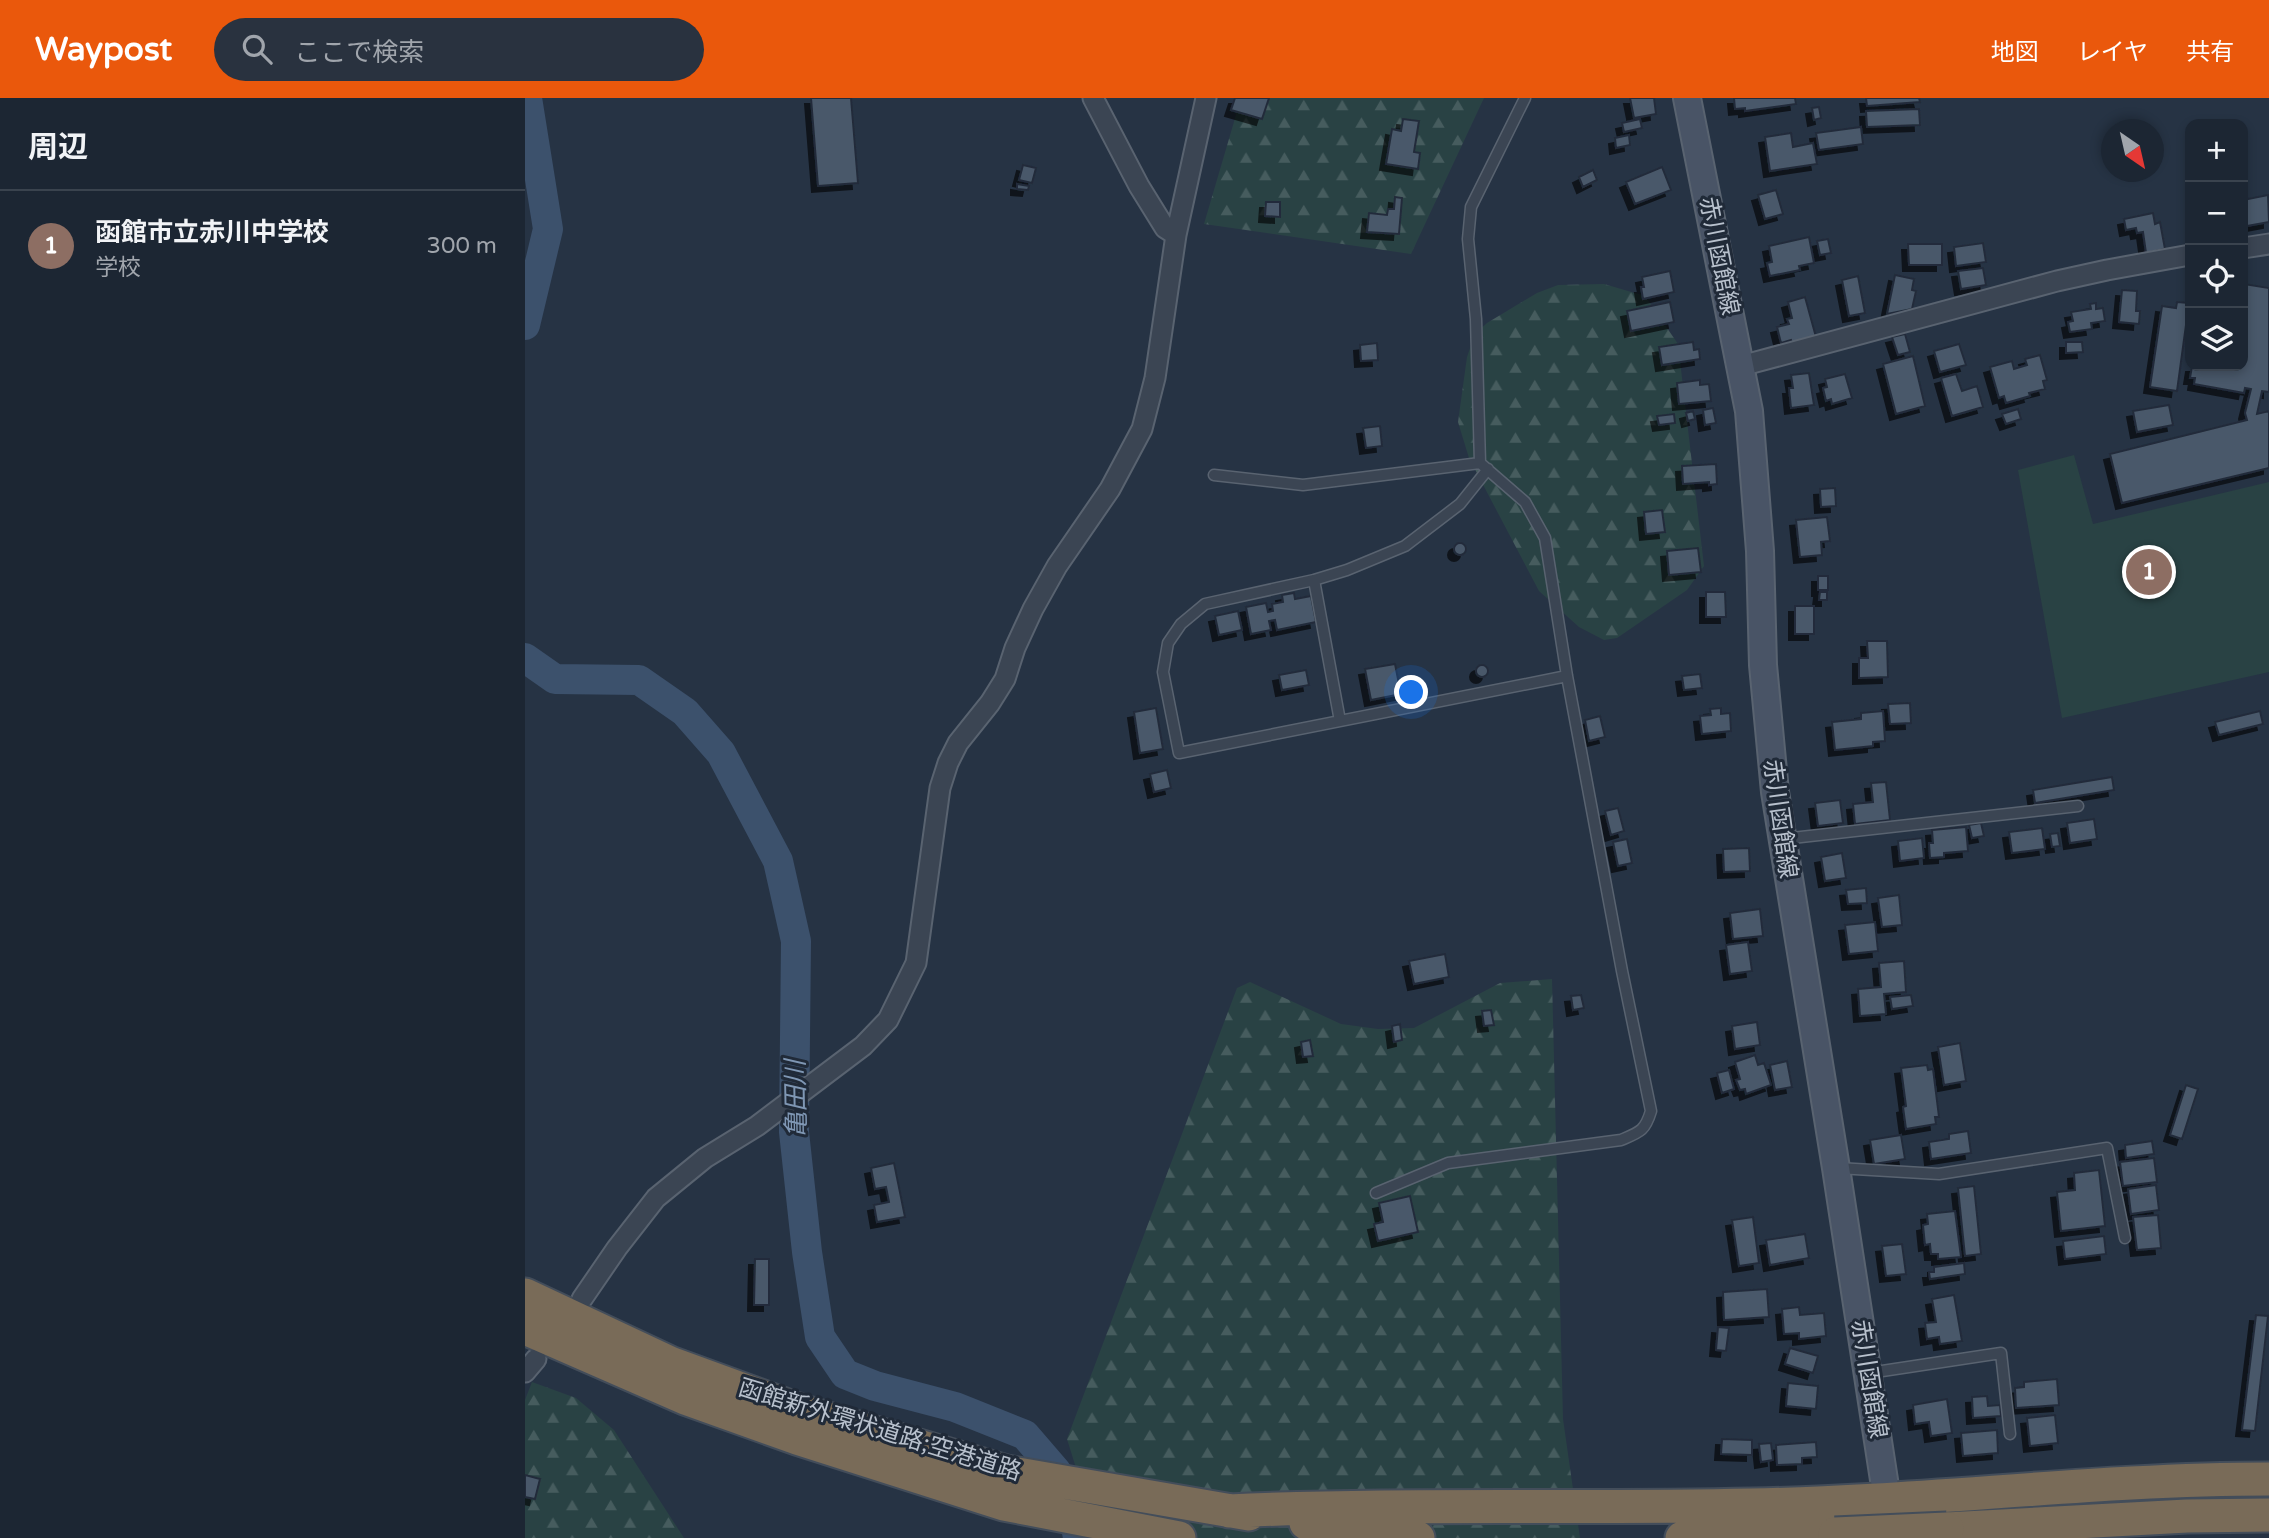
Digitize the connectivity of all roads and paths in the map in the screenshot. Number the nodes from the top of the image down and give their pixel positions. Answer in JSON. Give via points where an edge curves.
{"nodes":[{"id":1,"x":1093,"y":98,"type":"edge"},
{"id":2,"x":1206,"y":98,"type":"edge"},
{"id":3,"x":1525,"y":98,"type":"edge"},
{"id":4,"x":1687,"y":98,"type":"edge"},
{"id":5,"x":1176,"y":235,"type":"junction"},
{"id":6,"x":2269,"y":244,"type":"edge"},
{"id":7,"x":2248,"y":247,"type":"edge"},
{"id":8,"x":2185,"y":256,"type":"edge"},
{"id":9,"x":1741,"y":366,"type":"junction"},
{"id":10,"x":1484,"y":466,"type":"junction"},
{"id":11,"x":1214,"y":475,"type":"dead end"},
{"id":12,"x":1314,"y":580,"type":"junction"},
{"id":13,"x":1567,"y":676,"type":"junction"},
{"id":14,"x":1340,"y":721,"type":"junction"},
{"id":15,"x":2078,"y":806,"type":"dead end"},
{"id":16,"x":1781,"y":840,"type":"junction"},
{"id":17,"x":1836,"y":1168,"type":"junction"},
{"id":18,"x":1376,"y":1193,"type":"dead end"},
{"id":19,"x":2125,"y":1238,"type":"dead end"},
{"id":20,"x":525,"y":1295,"type":"edge"},
{"id":21,"x":582,"y":1299,"type":"dead end"},
{"id":22,"x":525,"y":1328,"type":"edge"},
{"id":23,"x":1868,"y":1373,"type":"junction"},
{"id":24,"x":2010,"y":1434,"type":"dead end"},
{"id":25,"x":2269,"y":1479,"type":"edge"},
{"id":26,"x":1005,"y":1488,"type":"junction"},
{"id":27,"x":1887,"y":1500,"type":"junction"},
{"id":28,"x":1229,"y":1511,"type":"junction"},
{"id":29,"x":2269,"y":1515,"type":"edge"},
{"id":30,"x":1179,"y":1538,"type":"edge"},
{"id":31,"x":1418,"y":1538,"type":"edge"},
{"id":32,"x":1682,"y":1538,"type":"edge"},
{"id":33,"x":1893,"y":1538,"type":"edge"}],
"edges":[{"from":1,"to":5,"type":"street","via":[[1164,228]]},
{"from":2,"to":5,"type":"street"},
{"from":3,"to":10,"type":"lane","via":[[1471,207],[1468,239]]},
{"from":4,"to":9,"type":"main road","name":"赤川函館線"},
{"from":5,"to":21,"type":"street","via":[[1155,378],[1142,429],[1110,489],[1033,609],[1005,679],[948,763],[940,788],[916,963],[888,1020],[863,1046],[656,1198]]},
{"from":6,"to":7,"type":"street"},
{"from":8,"to":9,"type":"street","via":[[2057,281]]},
{"from":9,"to":16,"type":"main road","name":"赤川函館線","via":[[1756,477],[1763,665]]},
{"from":10,"to":11,"type":"lane","via":[[1303,485]]},
{"from":10,"to":12,"type":"lane","via":[[1460,504],[1405,546]]},
{"from":10,"to":13,"type":"lane","via":[[1525,502],[1545,538]]},
{"from":12,"to":14,"type":"lane"},
{"from":12,"to":14,"type":"lane","via":[[1205,604],[1181,624],[1168,643],[1163,671],[1179,752]]},
{"from":13,"to":14,"type":"lane"},
{"from":13,"to":18,"type":"lane","via":[[1651,1111],[1647,1125],[1621,1140],[1448,1163]]},
{"from":15,"to":16,"type":"lane"},
{"from":16,"to":17,"type":"main road","name":"赤川函館線"},
{"from":17,"to":19,"type":"lane","via":[[1939,1174],[2107,1148]]},
{"from":17,"to":23,"type":"main road","name":"赤川函館線"},
{"from":20,"to":26,"type":"highway","name":"函館新外環状道路;空港道路","via":[[670,1363]]},
{"from":22,"to":26,"type":"highway","name":"函館新外環状道路;空港道路","via":[[685,1398],[797,1438]]},
{"from":23,"to":24,"type":"lane","via":[[2001,1353]]},
{"from":23,"to":27,"type":"main road","name":"赤川函館線"},
{"from":25,"to":27,"type":"highway","via":[[2198,1479]]},
{"from":26,"to":28,"type":"highway","name":"函館新外環状道路;空港道路"},
{"from":26,"to":30,"type":"highway","name":"函館新外環状道路;空港道路"},
{"from":27,"to":28,"type":"highway","via":[[1752,1506],[1337,1506]]},
{"from":27,"to":33,"type":"main road","name":"赤川函館線"},
{"from":28,"to":31,"type":"highway","name":"函館新外環状道路;空港道路"},
{"from":29,"to":32,"type":"highway","bridge":true}]}
